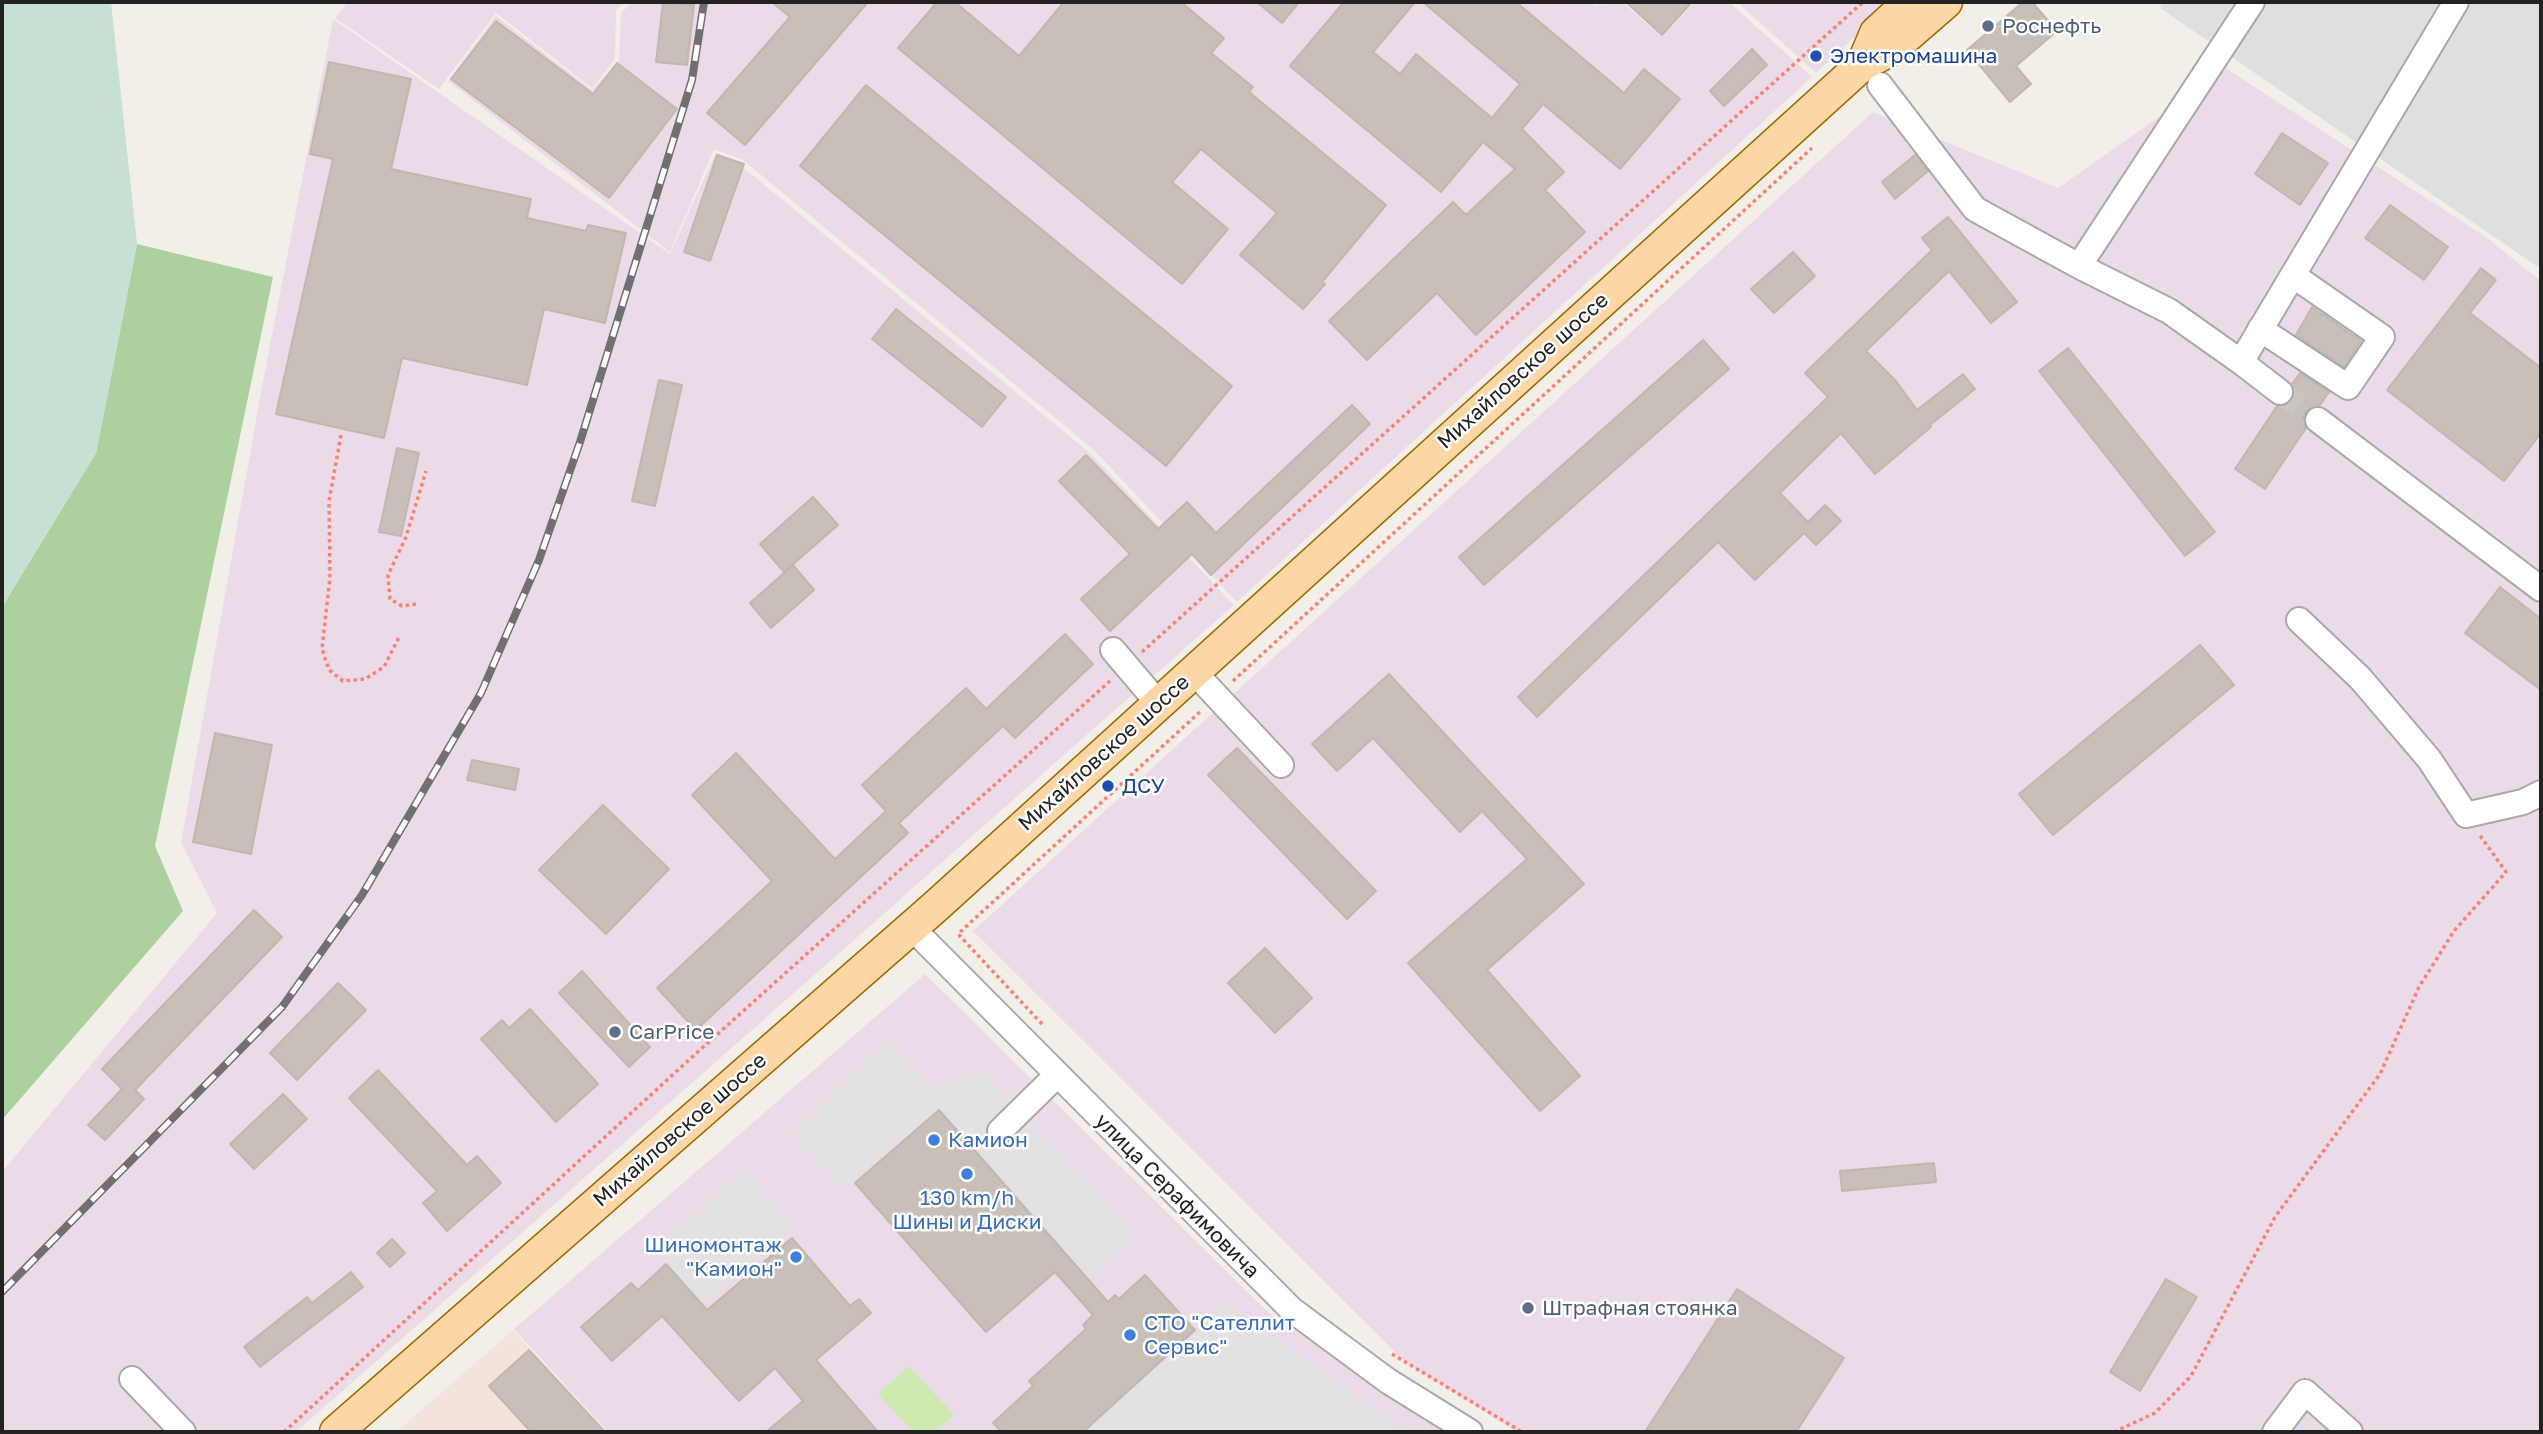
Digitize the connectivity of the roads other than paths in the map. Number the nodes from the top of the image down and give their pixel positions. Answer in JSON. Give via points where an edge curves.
{"nodes":[{"id":1,"x":1910,"y":2,"type":"edge"},
{"id":2,"x":1946,"y":2,"type":"edge"},
{"id":3,"x":2252,"y":2,"type":"edge"},
{"id":4,"x":2456,"y":2,"type":"edge"},
{"id":5,"x":1871,"y":74,"type":"junction"},
{"id":6,"x":2079,"y":266,"type":"junction"},
{"id":7,"x":2294,"y":276,"type":"junction"},
{"id":8,"x":2260,"y":329,"type":"junction"},
{"id":9,"x":2241,"y":362,"type":"junction"},
{"id":10,"x":2280,"y":392,"type":"tunnel mouth"},
{"id":11,"x":2318,"y":420,"type":"tunnel mouth"},
{"id":12,"x":2541,"y":589,"type":"edge"},
{"id":13,"x":2299,"y":620,"type":"dead end"},
{"id":14,"x":1119,"y":658,"type":"road end"},
{"id":15,"x":1193,"y":671,"type":"junction"},
{"id":16,"x":1158,"y":703,"type":"junction"},
{"id":17,"x":1281,"y":765,"type":"dead end"},
{"id":18,"x":2541,"y":793,"type":"edge"},
{"id":19,"x":911,"y":927,"type":"junction"},
{"id":20,"x":1057,"y":1074,"type":"junction"},
{"id":21,"x":1000,"y":1131,"type":"dead end"},
{"id":22,"x":132,"y":1379,"type":"dead end"},
{"id":23,"x":183,"y":1432,"type":"edge"},
{"id":24,"x":336,"y":1432,"type":"edge"},
{"id":25,"x":1471,"y":1432,"type":"edge"},
{"id":26,"x":2275,"y":1432,"type":"edge"},
{"id":27,"x":2350,"y":1432,"type":"edge"}],
"edges":[{"from":1,"to":5,"type":"main road","name":"Михайловское шоссе","via":[[1876,33]]},
{"from":2,"to":5,"type":"main road","name":"Михайловское шоссе"},
{"from":3,"to":6,"type":"street"},
{"from":4,"to":7,"type":"street"},
{"from":5,"to":6,"type":"street","via":[[1975,209]]},
{"from":5,"to":15,"type":"main road","name":"Михайловское шоссе"},
{"from":6,"to":9,"type":"street","via":[[2169,311]]},
{"from":7,"to":8,"type":"street"},
{"from":7,"to":8,"type":"street","via":[[2382,337],[2348,387]]},
{"from":8,"to":9,"type":"street"},
{"from":9,"to":10,"type":"street"},
{"from":11,"to":12,"type":"street"},
{"from":13,"to":18,"type":"street","via":[[2360,678],[2429,759],[2466,814],[2522,802]]},
{"from":14,"to":16,"type":"street"},
{"from":15,"to":16,"type":"main road","name":"Михайловское шоссе"},
{"from":15,"to":17,"type":"street"},
{"from":16,"to":19,"type":"main road","name":"Михайловское шоссе"},
{"from":19,"to":20,"type":"street","name":"улица Серафимовича"},
{"from":19,"to":24,"type":"main road","name":"Михайловское шоссе"},
{"from":20,"to":21,"type":"street"},
{"from":20,"to":25,"type":"street","name":"улица Серафимовича","via":[[1292,1310],[1388,1381]]},
{"from":22,"to":23,"type":"street"},
{"from":26,"to":27,"type":"street","via":[[2305,1392]]}]}
